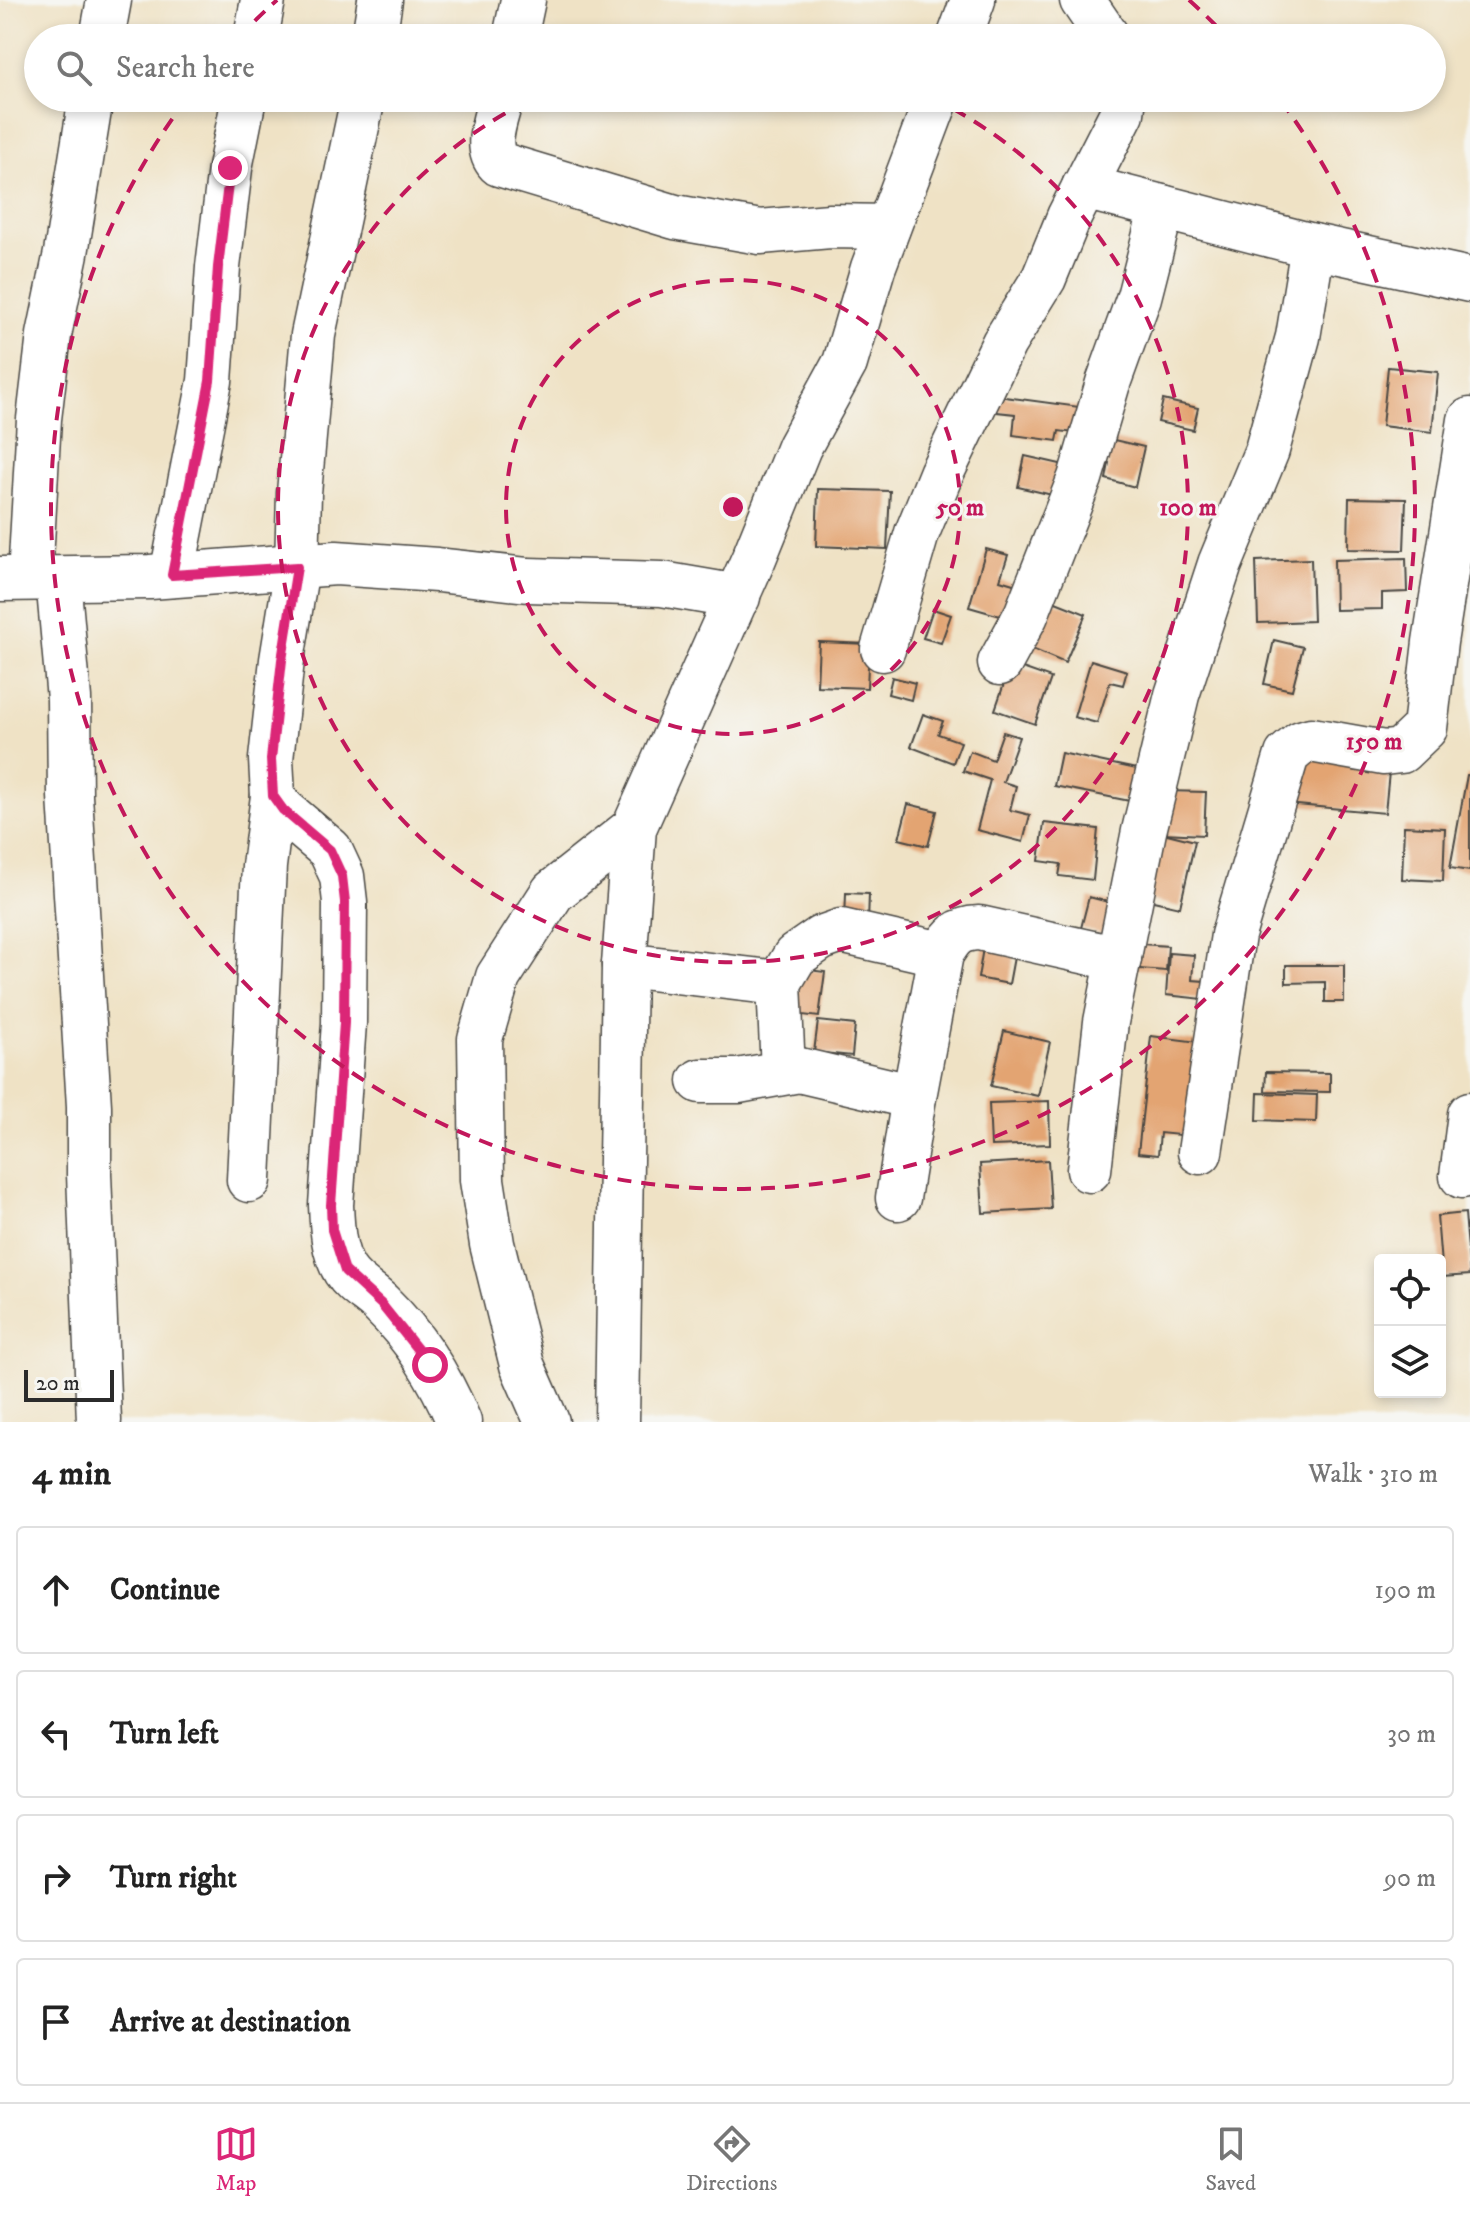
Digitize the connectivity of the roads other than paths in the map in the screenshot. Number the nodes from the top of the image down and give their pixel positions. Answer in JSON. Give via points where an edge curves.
{"nodes":[{"id":1,"x":109,"y":0,"type":"edge"},
{"id":2,"x":263,"y":0,"type":"edge"},
{"id":3,"x":380,"y":0,"type":"edge"},
{"id":4,"x":523,"y":0,"type":"edge"},
{"id":5,"x":973,"y":0,"type":"edge"},
{"id":6,"x":1082,"y":0,"type":"edge"},
{"id":7,"x":105,"y":24,"type":"edge"},
{"id":8,"x":259,"y":24,"type":"edge"},
{"id":9,"x":376,"y":24,"type":"edge"},
{"id":10,"x":518,"y":24,"type":"edge"},
{"id":11,"x":964,"y":24,"type":"edge"},
{"id":12,"x":1098,"y":24,"type":"edge"},
{"id":13,"x":89,"y":112,"type":"edge"},
{"id":14,"x":241,"y":112,"type":"edge"},
{"id":15,"x":360,"y":112,"type":"edge"},
{"id":16,"x":498,"y":112,"type":"edge"},
{"id":17,"x":932,"y":112,"type":"edge"},
{"id":18,"x":1122,"y":112,"type":"edge"},
{"id":19,"x":1084,"y":187,"type":"junction"},
{"id":20,"x":1162,"y":207,"type":"junction"},
{"id":21,"x":888,"y":227,"type":"junction"},
{"id":22,"x":1313,"y":246,"type":"junction"},
{"id":23,"x":1470,"y":280,"type":"edge"},
{"id":24,"x":1470,"y":420,"type":"edge"},
{"id":25,"x":297,"y":567,"type":"junction"},
{"id":26,"x":172,"y":575,"type":"junction"},
{"id":27,"x":29,"y":579,"type":"edge"},
{"id":28,"x":738,"y":597,"type":"junction"},
{"id":29,"x":883,"y":649,"type":"dead end"},
{"id":30,"x":1000,"y":663,"type":"dead end"},
{"id":31,"x":273,"y":796,"type":"junction"},
{"id":32,"x":634,"y":828,"type":"junction"},
{"id":33,"x":941,"y":954,"type":"junction"},
{"id":34,"x":1119,"y":959,"type":"junction"},
{"id":35,"x":624,"y":965,"type":"junction"},
{"id":36,"x":779,"y":983,"type":"junction"},
{"id":37,"x":783,"y":1071,"type":"junction"},
{"id":38,"x":700,"y":1081,"type":"dead end"},
{"id":39,"x":914,"y":1097,"type":"junction"},
{"id":40,"x":1470,"y":1114,"type":"edge"},
{"id":41,"x":1200,"y":1152,"type":"dead end"},
{"id":42,"x":1089,"y":1170,"type":"dead end"},
{"id":43,"x":1462,"y":1176,"type":"dead end"},
{"id":44,"x":249,"y":1180,"type":"dead end"},
{"id":45,"x":898,"y":1198,"type":"dead end"},
{"id":46,"x":99,"y":1421,"type":"edge"},
{"id":47,"x":459,"y":1422,"type":"edge"},
{"id":48,"x":547,"y":1422,"type":"edge"},
{"id":49,"x":617,"y":1422,"type":"edge"}],
"edges":[{"from":1,"to":7,"type":"street"},
{"from":2,"to":8,"type":"street"},
{"from":3,"to":9,"type":"street"},
{"from":4,"to":10,"type":"street"},
{"from":5,"to":11,"type":"street"},
{"from":6,"to":12,"type":"street"},
{"from":13,"to":27,"type":"street","via":[[47,349]]},
{"from":14,"to":26,"type":"street","via":[[218,267],[210,381]]},
{"from":15,"to":25,"type":"street","via":[[313,335]]},
{"from":16,"to":21,"type":"street","via":[[491,144],[499,164],[675,217],[760,232]]},
{"from":17,"to":21,"type":"street"},
{"from":18,"to":19,"type":"street"},
{"from":19,"to":20,"type":"street"},
{"from":19,"to":29,"type":"street","via":[[1044,278],[1004,343],[941,474],[917,533]]},
{"from":20,"to":22,"type":"street"},
{"from":20,"to":30,"type":"street","via":[[1139,297],[1080,478],[1026,615]]},
{"from":21,"to":28,"type":"street","via":[[845,363],[799,447]]},
{"from":22,"to":23,"type":"street"},
{"from":22,"to":34,"type":"street","via":[[1298,337],[1267,450],[1220,564],[1177,695]]},
{"from":24,"to":41,"type":"street","via":[[1425,728],[1401,751],[1384,753],[1311,740],[1287,755],[1233,935]]},
{"from":25,"to":26,"type":"street"},
{"from":25,"to":28,"type":"street","via":[[336,563],[528,580],[662,584]]},
{"from":25,"to":31,"type":"street","via":[[272,745]]},
{"from":26,"to":27,"type":"street"},
{"from":27,"to":46,"type":"street","via":[[69,699]]},
{"from":28,"to":32,"type":"street"},
{"from":31,"to":44,"type":"street","via":[[264,866]]},
{"from":31,"to":47,"type":"street","via":[[330,850],[342,876],[344,1023],[331,1205],[338,1254],[345,1271],[381,1304],[430,1365]]},
{"from":32,"to":35,"type":"street"},
{"from":32,"to":48,"type":"street","via":[[553,892],[498,977],[480,1039],[482,1180],[492,1244],[522,1365]]},
{"from":33,"to":34,"type":"street","via":[[953,934],[979,928]]},
{"from":33,"to":36,"type":"street","via":[[841,931],[795,956]]},
{"from":33,"to":39,"type":"street"},
{"from":34,"to":42,"type":"street","via":[[1106,1022]]},
{"from":35,"to":36,"type":"street"},
{"from":35,"to":49,"type":"street"},
{"from":36,"to":37,"type":"street"},
{"from":37,"to":38,"type":"street","via":[[738,1081]]},
{"from":37,"to":39,"type":"street","via":[[799,1070]]},
{"from":39,"to":45,"type":"street"},
{"from":40,"to":43,"type":"street"}]}
